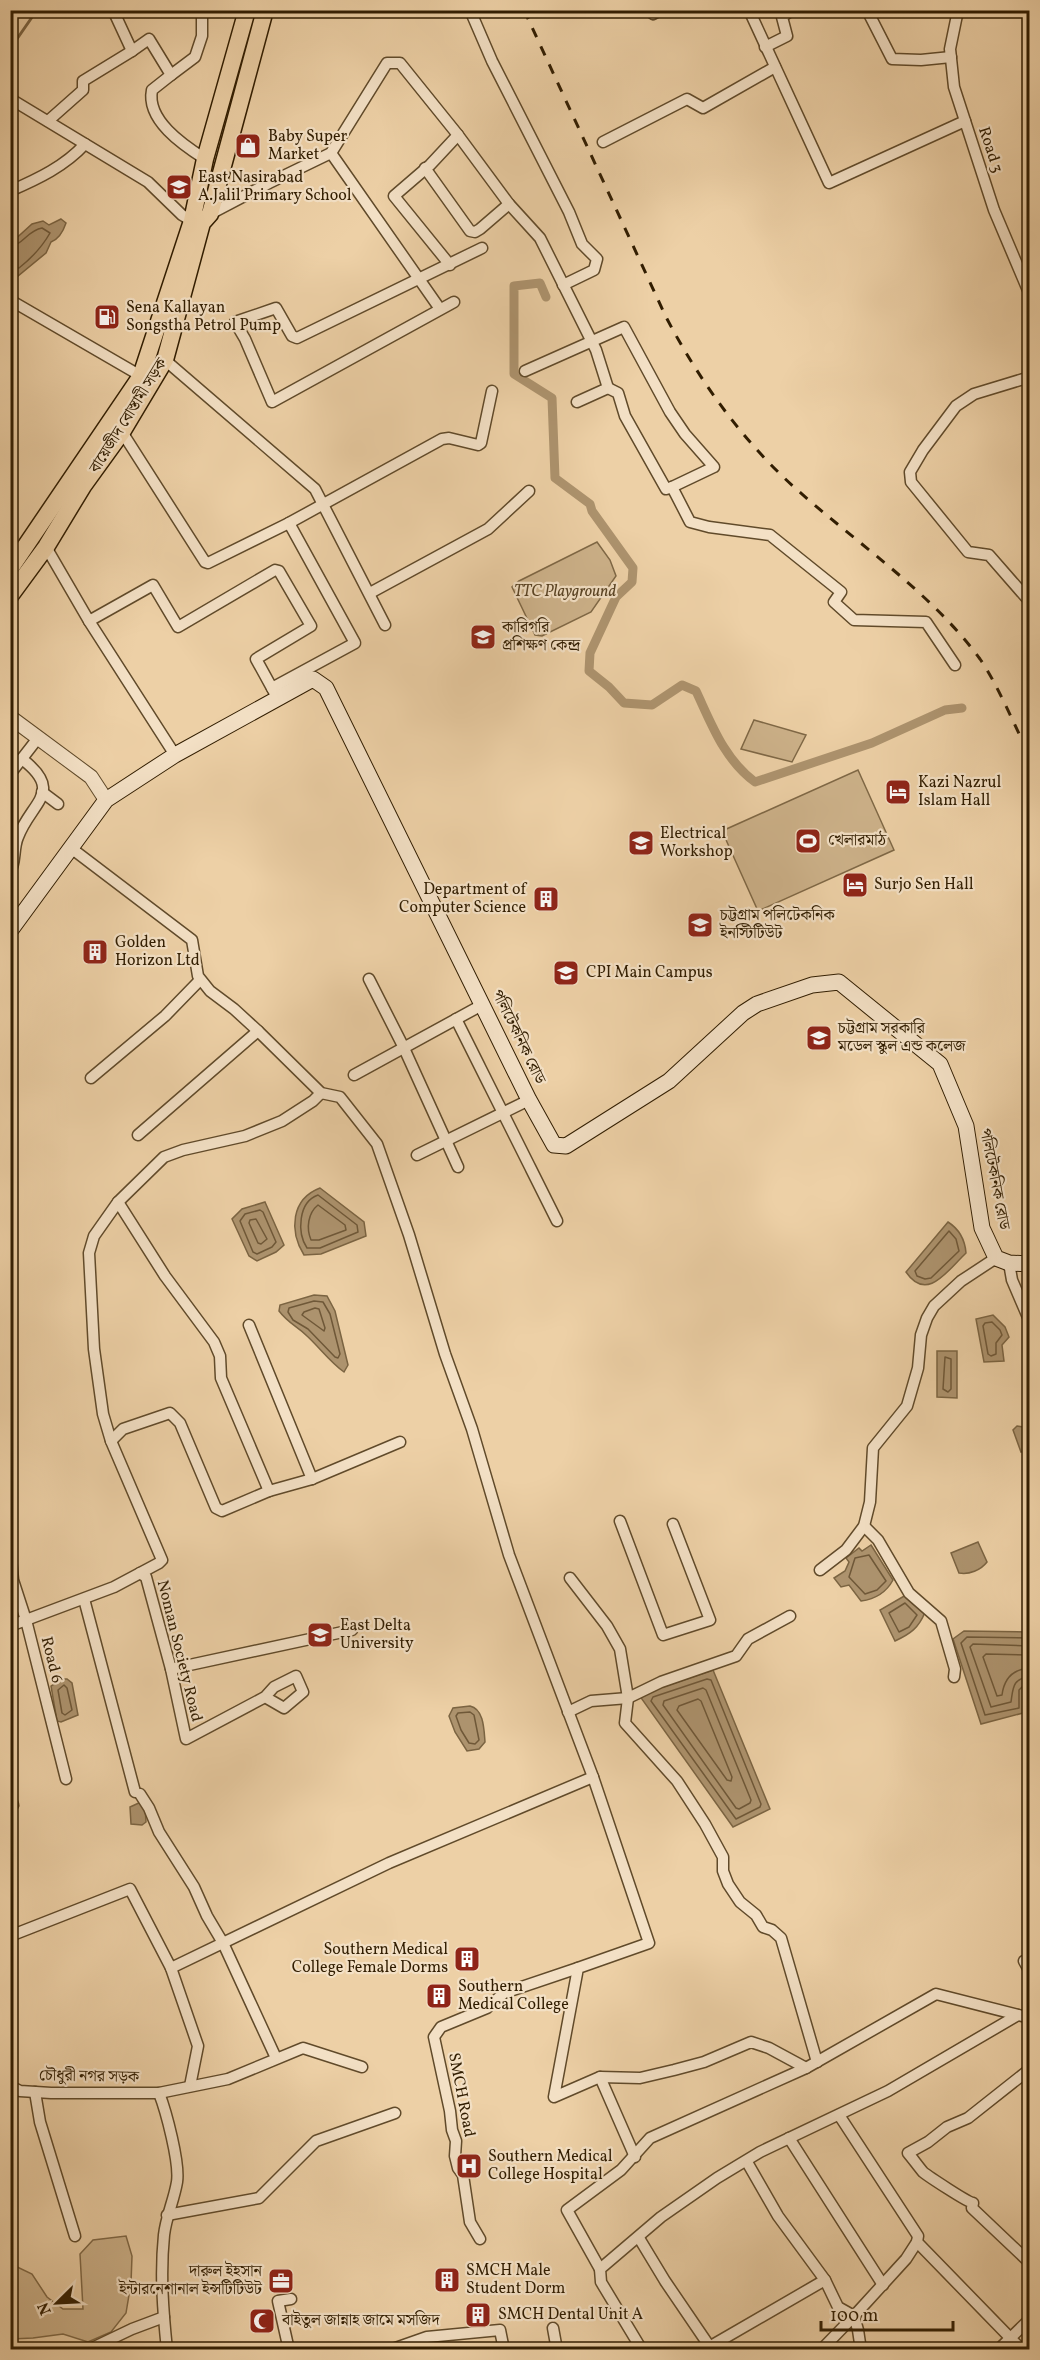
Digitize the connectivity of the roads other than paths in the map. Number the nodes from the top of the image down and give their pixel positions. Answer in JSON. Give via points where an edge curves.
{"nodes":[{"id":1,"x":113,"y":10,"type":"edge"},
{"id":2,"x":202,"y":10,"type":"edge"},
{"id":3,"x":248,"y":10,"type":"edge"},
{"id":4,"x":253,"y":10,"type":"edge"},
{"id":5,"x":259,"y":10,"type":"edge"},
{"id":6,"x":265,"y":10,"type":"edge"},
{"id":7,"x":470,"y":10,"type":"edge"},
{"id":8,"x":649,"y":10,"type":"edge"},
{"id":9,"x":660,"y":10,"type":"edge"},
{"id":10,"x":749,"y":10,"type":"edge"},
{"id":11,"x":792,"y":10,"type":"edge"},
{"id":12,"x":867,"y":10,"type":"edge"},
{"id":13,"x":963,"y":10,"type":"edge"},
{"id":14,"x":765,"y":47,"type":"junction"},
{"id":15,"x":132,"y":51,"type":"junction"},
{"id":16,"x":951,"y":57,"type":"junction"},
{"id":17,"x":775,"y":67,"type":"junction"},
{"id":18,"x":171,"y":75,"type":"junction"},
{"id":19,"x":232,"y":93,"type":"junction"},
{"id":20,"x":10,"y":96,"type":"edge"},
{"id":21,"x":48,"y":121,"type":"junction"},
{"id":22,"x":965,"y":121,"type":"junction"},
{"id":23,"x":458,"y":135,"type":"junction"},
{"id":24,"x":603,"y":142,"type":"dead end"},
{"id":25,"x":86,"y":144,"type":"junction"},
{"id":26,"x":331,"y":153,"type":"junction"},
{"id":27,"x":205,"y":159,"type":"junction"},
{"id":28,"x":425,"y":168,"type":"junction"},
{"id":29,"x":10,"y":191,"type":"edge"},
{"id":30,"x":509,"y":204,"type":"junction"},
{"id":31,"x":200,"y":216,"type":"junction"},
{"id":32,"x":482,"y":248,"type":"dead end"},
{"id":33,"x":450,"y":265,"type":"junction"},
{"id":34,"x":419,"y":279,"type":"junction"},
{"id":35,"x":563,"y":285,"type":"junction"},
{"id":36,"x":1029,"y":296,"type":"edge"},
{"id":37,"x":10,"y":300,"type":"edge"},
{"id":38,"x":454,"y":302,"type":"dead end"},
{"id":39,"x":440,"y":309,"type":"junction"},
{"id":40,"x":591,"y":341,"type":"junction"},
{"id":41,"x":165,"y":360,"type":"junction"},
{"id":42,"x":525,"y":371,"type":"dead end"},
{"id":43,"x":141,"y":376,"type":"junction"},
{"id":44,"x":1029,"y":377,"type":"edge"},
{"id":45,"x":608,"y":388,"type":"junction"},
{"id":46,"x":492,"y":391,"type":"dead end"},
{"id":47,"x":577,"y":402,"type":"dead end"},
{"id":48,"x":123,"y":432,"type":"junction"},
{"id":49,"x":672,"y":487,"type":"junction"},
{"id":50,"x":528,"y":491,"type":"dead end"},
{"id":51,"x":323,"y":505,"type":"junction"},
{"id":52,"x":290,"y":523,"type":"junction"},
{"id":53,"x":46,"y":547,"type":"junction"},
{"id":54,"x":10,"y":569,"type":"edge"},
{"id":55,"x":370,"y":593,"type":"junction"},
{"id":56,"x":10,"y":596,"type":"edge"},
{"id":57,"x":1029,"y":602,"type":"edge"},
{"id":58,"x":89,"y":621,"type":"junction"},
{"id":59,"x":385,"y":625,"type":"dead end"},
{"id":60,"x":955,"y":665,"type":"dead end"},
{"id":61,"x":275,"y":694,"type":"junction"},
{"id":62,"x":10,"y":717,"type":"edge"},
{"id":63,"x":38,"y":738,"type":"junction"},
{"id":64,"x":175,"y":755,"type":"junction"},
{"id":65,"x":22,"y":759,"type":"junction"},
{"id":66,"x":10,"y":774,"type":"edge"},
{"id":67,"x":42,"y":792,"type":"junction"},
{"id":68,"x":106,"y":800,"type":"junction"},
{"id":69,"x":58,"y":804,"type":"dead end"},
{"id":70,"x":71,"y":848,"type":"junction"},
{"id":71,"x":10,"y":872,"type":"edge"},
{"id":72,"x":10,"y":931,"type":"edge"},
{"id":73,"x":369,"y":979,"type":"dead end"},
{"id":74,"x":200,"y":980,"type":"junction"},
{"id":75,"x":482,"y":1005,"type":"junction"},
{"id":76,"x":456,"y":1019,"type":"junction"},
{"id":77,"x":258,"y":1031,"type":"junction"},
{"id":78,"x":403,"y":1047,"type":"junction"},
{"id":79,"x":354,"y":1075,"type":"dead end"},
{"id":80,"x":91,"y":1078,"type":"dead end"},
{"id":81,"x":321,"y":1093,"type":"junction"},
{"id":82,"x":529,"y":1100,"type":"junction"},
{"id":83,"x":502,"y":1113,"type":"junction"},
{"id":84,"x":138,"y":1136,"type":"dead end"},
{"id":85,"x":447,"y":1141,"type":"junction"},
{"id":86,"x":417,"y":1155,"type":"dead end"},
{"id":87,"x":458,"y":1167,"type":"dead end"},
{"id":88,"x":118,"y":1202,"type":"junction"},
{"id":89,"x":557,"y":1221,"type":"dead end"},
{"id":90,"x":1002,"y":1261,"type":"junction"},
{"id":91,"x":1029,"y":1264,"type":"edge"},
{"id":92,"x":1029,"y":1322,"type":"edge"},
{"id":93,"x":249,"y":1325,"type":"dead end"},
{"id":94,"x":111,"y":1442,"type":"junction"},
{"id":95,"x":399,"y":1442,"type":"dead end"},
{"id":96,"x":312,"y":1479,"type":"junction"},
{"id":97,"x":269,"y":1491,"type":"junction"},
{"id":98,"x":620,"y":1521,"type":"dead end"},
{"id":99,"x":673,"y":1524,"type":"dead end"},
{"id":100,"x":864,"y":1526,"type":"junction"},
{"id":101,"x":10,"y":1548,"type":"edge"},
{"id":102,"x":820,"y":1570,"type":"dead end"},
{"id":103,"x":140,"y":1573,"type":"junction"},
{"id":104,"x":570,"y":1578,"type":"dead end"},
{"id":105,"x":84,"y":1599,"type":"junction"},
{"id":106,"x":790,"y":1616,"type":"dead end"},
{"id":107,"x":26,"y":1620,"type":"junction"},
{"id":108,"x":10,"y":1626,"type":"edge"},
{"id":109,"x":352,"y":1630,"type":"dead end"},
{"id":110,"x":171,"y":1669,"type":"junction"},
{"id":111,"x":954,"y":1677,"type":"dead end"},
{"id":112,"x":265,"y":1697,"type":"dead end"},
{"id":113,"x":628,"y":1698,"type":"junction"},
{"id":114,"x":568,"y":1712,"type":"junction"},
{"id":115,"x":593,"y":1777,"type":"junction"},
{"id":116,"x":66,"y":1779,"type":"dead end"},
{"id":117,"x":10,"y":1936,"type":"edge"},
{"id":118,"x":223,"y":1943,"type":"junction"},
{"id":119,"x":1024,"y":1961,"type":"dead end"},
{"id":120,"x":171,"y":1968,"type":"junction"},
{"id":121,"x":578,"y":1968,"type":"junction"},
{"id":122,"x":1029,"y":1972,"type":"edge"},
{"id":123,"x":1024,"y":2017,"type":"edge"},
{"id":124,"x":276,"y":2058,"type":"junction"},
{"id":125,"x":817,"y":2062,"type":"junction"},
{"id":126,"x":362,"y":2067,"type":"dead end"},
{"id":127,"x":806,"y":2068,"type":"junction"},
{"id":128,"x":1029,"y":2069,"type":"edge"},
{"id":129,"x":600,"y":2077,"type":"junction"},
{"id":130,"x":10,"y":2086,"type":"edge"},
{"id":131,"x":190,"y":2086,"type":"junction"},
{"id":132,"x":35,"y":2092,"type":"junction"},
{"id":133,"x":159,"y":2093,"type":"junction"},
{"id":134,"x":395,"y":2113,"type":"dead end"},
{"id":135,"x":839,"y":2115,"type":"junction"},
{"id":136,"x":789,"y":2138,"type":"junction"},
{"id":137,"x":635,"y":2157,"type":"junction"},
{"id":138,"x":747,"y":2162,"type":"junction"},
{"id":139,"x":167,"y":2215,"type":"junction"},
{"id":140,"x":75,"y":2236,"type":"dead end"},
{"id":141,"x":639,"y":2238,"type":"junction"},
{"id":142,"x":480,"y":2239,"type":"dead end"},
{"id":143,"x":916,"y":2242,"type":"junction"},
{"id":144,"x":1029,"y":2263,"type":"edge"},
{"id":145,"x":600,"y":2269,"type":"junction"},
{"id":146,"x":825,"y":2280,"type":"junction"},
{"id":147,"x":883,"y":2284,"type":"junction"},
{"id":148,"x":291,"y":2299,"type":"dead end"},
{"id":149,"x":854,"y":2316,"type":"junction"},
{"id":150,"x":164,"y":2317,"type":"junction"},
{"id":151,"x":1029,"y":2319,"type":"edge"},
{"id":152,"x":553,"y":2328,"type":"dead end"},
{"id":153,"x":1010,"y":2337,"type":"junction"},
{"id":154,"x":709,"y":2348,"type":"edge"},
{"id":155,"x":87,"y":2349,"type":"edge"},
{"id":156,"x":167,"y":2349,"type":"edge"},
{"id":157,"x":289,"y":2349,"type":"edge"},
{"id":158,"x":390,"y":2349,"type":"edge"},
{"id":159,"x":504,"y":2349,"type":"edge"},
{"id":160,"x":557,"y":2349,"type":"edge"},
{"id":161,"x":642,"y":2349,"type":"edge"},
{"id":162,"x":821,"y":2349,"type":"edge"},
{"id":163,"x":861,"y":2349,"type":"edge"},
{"id":164,"x":998,"y":2349,"type":"edge"},
{"id":165,"x":1022,"y":2349,"type":"edge"}],
"edges":[{"from":1,"to":15,"type":"street"},
{"from":2,"to":18,"type":"street","via":[[202,36],[195,57]]},
{"from":3,"to":27,"type":"main road","name":"বায়েজীদ বোস্তামী সড়ক"},
{"from":4,"to":19,"type":"main road"},
{"from":5,"to":19,"type":"main road"},
{"from":6,"to":31,"type":"main road","name":"বায়েজীদ বোস্তামী সড়ক"},
{"from":7,"to":35,"type":"street","via":[[582,244],[597,259],[594,270]]},
{"from":8,"to":9,"type":"street","via":[[653,14]]},
{"from":10,"to":14,"type":"street"},
{"from":11,"to":14,"type":"street","via":[[782,17],[787,36]]},
{"from":12,"to":16,"type":"street","via":[[892,59]]},
{"from":13,"to":16,"type":"street","name":"Road 3","via":[[957,15]]},
{"from":14,"to":17,"type":"street"},
{"from":15,"to":18,"type":"street","via":[[149,39]]},
{"from":15,"to":21,"type":"street","via":[[83,81],[82,90]]},
{"from":16,"to":22,"type":"street","name":"Road 3","via":[[954,87]]},
{"from":17,"to":22,"type":"street","via":[[829,183]]},
{"from":17,"to":24,"type":"street","via":[[703,108],[687,99]]},
{"from":18,"to":27,"type":"street","via":[[152,90],[150,100],[167,128]]},
{"from":19,"to":31,"type":"main road","via":[[201,196]]},
{"from":20,"to":21,"type":"street"},
{"from":21,"to":25,"type":"street"},
{"from":22,"to":36,"type":"street","name":"Road 3","via":[[994,210]]},
{"from":23,"to":26,"type":"street","via":[[400,63],[387,63]]},
{"from":23,"to":28,"type":"street"},
{"from":23,"to":30,"type":"street"},
{"from":25,"to":29,"type":"street","via":[[53,170]]},
{"from":25,"to":31,"type":"street","via":[[148,182],[182,215]]},
{"from":26,"to":31,"type":"street"},
{"from":26,"to":34,"type":"street"},
{"from":27,"to":31,"type":"main road","name":"বায়েজীদ বোস্তামী সড়ক"},
{"from":28,"to":30,"type":"street","via":[[470,231],[480,230]]},
{"from":28,"to":33,"type":"street","via":[[394,196]]},
{"from":30,"to":35,"type":"street","via":[[540,238]]},
{"from":31,"to":41,"type":"main road","name":"বায়েজীদ বোস্তামী সড়ক"},
{"from":31,"to":43,"type":"main road","name":"বায়েজীদ বোস্তামী সড়ক"},
{"from":32,"to":33,"type":"street"},
{"from":33,"to":34,"type":"street"},
{"from":34,"to":39,"type":"street"},
{"from":34,"to":39,"type":"street","via":[[297,338],[276,308],[235,322],[270,400],[275,401]]},
{"from":35,"to":40,"type":"street"},
{"from":37,"to":43,"type":"street"},
{"from":38,"to":39,"type":"street"},
{"from":40,"to":42,"type":"street"},
{"from":40,"to":45,"type":"street"},
{"from":40,"to":49,"type":"street","via":[[624,327],[670,412],[714,467]]},
{"from":41,"to":48,"type":"main road","name":"বায়েজীদ বোস্তামী সড়ক"},
{"from":41,"to":51,"type":"street","via":[[315,489]]},
{"from":43,"to":54,"type":"main road","name":"বায়েজীদ বোস্তামী সড়ক"},
{"from":44,"to":57,"type":"street","via":[[974,393],[956,406],[910,472],[911,482],[968,552],[989,555]]},
{"from":45,"to":47,"type":"street"},
{"from":45,"to":49,"type":"street","via":[[618,393],[626,416],[666,489]]},
{"from":46,"to":51,"type":"street","via":[[481,443],[442,439]]},
{"from":48,"to":52,"type":"street","via":[[205,562]]},
{"from":48,"to":53,"type":"main road","name":"বায়েজীদ বোস্তামী সড়ক"},
{"from":49,"to":60,"type":"street","via":[[690,522],[771,535],[841,592],[834,602],[854,620],[926,622]]},
{"from":50,"to":55,"type":"street","via":[[488,529]]},
{"from":51,"to":52,"type":"street"},
{"from":51,"to":55,"type":"street"},
{"from":52,"to":61,"type":"street","via":[[355,643]]},
{"from":53,"to":56,"type":"main road","name":"বায়েজীদ বোস্তামী সড়ক"},
{"from":53,"to":58,"type":"street"},
{"from":55,"to":59,"type":"street"},
{"from":58,"to":61,"type":"street","via":[[153,585],[178,627],[277,570],[311,626],[256,658]]},
{"from":58,"to":64,"type":"street"},
{"from":61,"to":64,"type":"main road","name":"পলিটেকনিক রোড"},
{"from":61,"to":75,"type":"main road","name":"পলিটেকনিক রোড","via":[[313,679],[327,688]]},
{"from":62,"to":63,"type":"street"},
{"from":63,"to":65,"type":"street"},
{"from":63,"to":68,"type":"street","via":[[91,777]]},
{"from":64,"to":68,"type":"main road","name":"পলিটেকনিক রোড"},
{"from":65,"to":66,"type":"street"},
{"from":65,"to":67,"type":"street","via":[[38,771],[44,784]]},
{"from":67,"to":69,"type":"street"},
{"from":67,"to":71,"type":"street","via":[[15,844]]},
{"from":68,"to":70,"type":"main road","name":"পলিটেকনিক রোড"},
{"from":70,"to":72,"type":"main road","name":"পলিটেকনিক রোড"},
{"from":70,"to":74,"type":"street","via":[[192,940]]},
{"from":73,"to":78,"type":"street"},
{"from":74,"to":77,"type":"street"},
{"from":74,"to":80,"type":"street","via":[[165,1016]]},
{"from":75,"to":76,"type":"street"},
{"from":75,"to":82,"type":"main road","name":"পলিটেকনিক রোড"},
{"from":76,"to":78,"type":"street"},
{"from":76,"to":83,"type":"street"},
{"from":77,"to":81,"type":"street"},
{"from":77,"to":84,"type":"street"},
{"from":78,"to":79,"type":"street"},
{"from":78,"to":85,"type":"street"},
{"from":81,"to":88,"type":"street","via":[[282,1121],[245,1136],[164,1157]]},
{"from":81,"to":114,"type":"street","via":[[340,1096],[377,1143],[472,1429],[509,1555]]},
{"from":82,"to":83,"type":"street"},
{"from":82,"to":90,"type":"main road","name":"পলিটেকনিক রোড","via":[[554,1144],[566,1146],[669,1081],[757,1004],[812,985],[838,982],[940,1064],[966,1126],[982,1228]]},
{"from":83,"to":85,"type":"street"},
{"from":83,"to":89,"type":"street"},
{"from":85,"to":86,"type":"street"},
{"from":85,"to":87,"type":"street"},
{"from":88,"to":94,"type":"street","via":[[94,1236],[89,1253],[94,1349]]},
{"from":88,"to":97,"type":"street","via":[[165,1276],[214,1342],[220,1356],[221,1378]]},
{"from":90,"to":91,"type":"main road"},
{"from":90,"to":92,"type":"street"},
{"from":90,"to":100,"type":"street","via":[[961,1281],[927,1318],[907,1406],[873,1448],[870,1502]]},
{"from":93,"to":96,"type":"street"},
{"from":94,"to":97,"type":"street","via":[[123,1429],[170,1413],[180,1423],[216,1508],[222,1511]]},
{"from":94,"to":103,"type":"street","via":[[162,1560]]},
{"from":95,"to":96,"type":"street"},
{"from":96,"to":97,"type":"street"},
{"from":98,"to":99,"type":"street","via":[[663,1635],[710,1620]]},
{"from":100,"to":102,"type":"street","via":[[846,1550]]},
{"from":100,"to":111,"type":"street","via":[[879,1540],[909,1593],[941,1622]]},
{"from":101,"to":107,"type":"street","name":"Road 6","via":[[13,1580]]},
{"from":103,"to":105,"type":"street"},
{"from":103,"to":110,"type":"street","name":"Noman Society Road","via":[[146,1577]]},
{"from":104,"to":113,"type":"street","via":[[620,1649]]},
{"from":105,"to":107,"type":"street"},
{"from":105,"to":118,"type":"street","via":[[137,1793],[150,1808],[159,1832]]},
{"from":106,"to":113,"type":"street","via":[[748,1639],[736,1656]]},
{"from":107,"to":108,"type":"street"},
{"from":107,"to":116,"type":"street","name":"Road 6"},
{"from":109,"to":110,"type":"street"},
{"from":110,"to":112,"type":"street","name":"Noman Society Road","via":[[186,1739]]},
{"from":113,"to":114,"type":"street","via":[[591,1701]]},
{"from":113,"to":125,"type":"street","via":[[626,1723],[677,1781],[705,1824],[723,1857],[723,1871],[736,1896],[763,1927],[781,1938]]},
{"from":114,"to":115,"type":"street"},
{"from":115,"to":118,"type":"street","via":[[389,1863]]},
{"from":115,"to":121,"type":"street","name":"SMCH Road","via":[[650,1943]]},
{"from":117,"to":120,"type":"street","via":[[130,1889]]},
{"from":118,"to":120,"type":"street"},
{"from":118,"to":124,"type":"street"},
{"from":119,"to":122,"type":"street"},
{"from":120,"to":131,"type":"street","via":[[198,2046]]},
{"from":121,"to":129,"type":"street","via":[[554,2097]]},
{"from":121,"to":142,"type":"street","name":"SMCH Road","via":[[504,1993],[487,2008],[441,2027],[434,2037],[470,2222]]},
{"from":123,"to":125,"type":"street","via":[[936,1994]]},
{"from":123,"to":135,"type":"street"},
{"from":124,"to":126,"type":"street","via":[[303,2049]]},
{"from":124,"to":131,"type":"street","via":[[228,2079]]},
{"from":125,"to":127,"type":"street"},
{"from":127,"to":129,"type":"street","via":[[751,2043],[704,2062],[639,2078]]},
{"from":127,"to":137,"type":"street","via":[[650,2138]]},
{"from":128,"to":144,"type":"street","via":[[968,2118],[908,2153],[924,2173],[973,2203],[972,2208]]},
{"from":129,"to":137,"type":"street"},
{"from":130,"to":132,"type":"street","name":"চৌধুরী নগর সড়ক"},
{"from":131,"to":133,"type":"street"},
{"from":132,"to":133,"type":"street","name":"চৌধুরী নগর সড়ক"},
{"from":132,"to":140,"type":"street","via":[[40,2122]]},
{"from":133,"to":139,"type":"street","name":"চৌধুরী নগর সড়ক","via":[[171,2136],[177,2180]]},
{"from":134,"to":139,"type":"street","via":[[316,2141],[259,2198]]},
{"from":135,"to":136,"type":"street"},
{"from":135,"to":143,"type":"street","via":[[918,2236]]},
{"from":136,"to":138,"type":"street"},
{"from":136,"to":147,"type":"street"},
{"from":137,"to":145,"type":"street","via":[[567,2210]]},
{"from":138,"to":141,"type":"street","via":[[661,2217]]},
{"from":138,"to":146,"type":"street","via":[[778,2216]]},
{"from":139,"to":150,"type":"street","name":"চৌধুরী নগর সড়ক","via":[[161,2292]]},
{"from":141,"to":145,"type":"street"},
{"from":141,"to":154,"type":"street"},
{"from":143,"to":147,"type":"street"},
{"from":143,"to":153,"type":"street"},
{"from":145,"to":161,"type":"street","via":[[601,2282]]},
{"from":146,"to":149,"type":"street","via":[[838,2307]]},
{"from":146,"to":154,"type":"street"},
{"from":147,"to":149,"type":"street"},
{"from":148,"to":157,"type":"street","via":[[278,2301]]},
{"from":149,"to":162,"type":"street"},
{"from":149,"to":163,"type":"street"},
{"from":150,"to":155,"type":"street"},
{"from":150,"to":156,"type":"street","name":"চৌধুরী নগর সড়ক"},
{"from":151,"to":153,"type":"street"},
{"from":152,"to":160,"type":"street"},
{"from":153,"to":164,"type":"street"},
{"from":153,"to":165,"type":"street"},
{"from":158,"to":159,"type":"street","via":[[427,2337],[500,2330]]}]}
